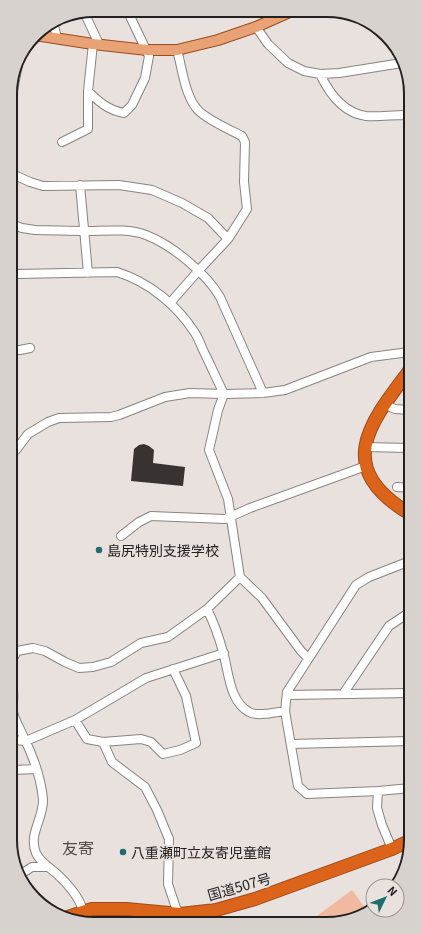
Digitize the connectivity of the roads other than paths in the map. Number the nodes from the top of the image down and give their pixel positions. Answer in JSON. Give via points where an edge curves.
{"nodes":[{"id":1,"x":130,"y":17,"type":"edge"},
{"id":2,"x":278,"y":17,"type":"edge"},
{"id":3,"x":86,"y":18,"type":"edge"},
{"id":4,"x":256,"y":26,"type":"junction"},
{"id":5,"x":54,"y":28,"type":"edge"},
{"id":6,"x":43,"y":36,"type":"edge"},
{"id":7,"x":57,"y":38,"type":"junction"},
{"id":8,"x":96,"y":44,"type":"junction"},
{"id":9,"x":147,"y":50,"type":"junction"},
{"id":10,"x":177,"y":50,"type":"junction"},
{"id":11,"x":397,"y":63,"type":"edge"},
{"id":12,"x":320,"y":74,"type":"junction"},
{"id":13,"x":88,"y":91,"type":"junction"},
{"id":14,"x":404,"y":115,"type":"edge"},
{"id":15,"x":62,"y":142,"type":"dead end"},
{"id":16,"x":17,"y":176,"type":"edge"},
{"id":17,"x":80,"y":185,"type":"junction"},
{"id":18,"x":17,"y":226,"type":"edge"},
{"id":19,"x":85,"y":231,"type":"junction"},
{"id":20,"x":228,"y":239,"type":"junction"},
{"id":21,"x":199,"y":270,"type":"junction"},
{"id":22,"x":88,"y":273,"type":"junction"},
{"id":23,"x":17,"y":274,"type":"edge"},
{"id":24,"x":170,"y":303,"type":"junction"},
{"id":25,"x":30,"y":348,"type":"dead end"},
{"id":26,"x":17,"y":350,"type":"edge"},
{"id":27,"x":404,"y":353,"type":"edge"},
{"id":28,"x":404,"y":378,"type":"edge"},
{"id":29,"x":263,"y":393,"type":"junction"},
{"id":30,"x":224,"y":394,"type":"junction"},
{"id":31,"x":384,"y":404,"type":"junction"},
{"id":32,"x":404,"y":410,"type":"edge"},
{"id":33,"x":365,"y":447,"type":"junction"},
{"id":34,"x":404,"y":448,"type":"edge"},
{"id":35,"x":17,"y":449,"type":"edge"},
{"id":36,"x":366,"y":466,"type":"junction"},
{"id":37,"x":397,"y":488,"type":"dead end"},
{"id":38,"x":404,"y":488,"type":"edge"},
{"id":39,"x":404,"y":510,"type":"edge"},
{"id":40,"x":231,"y":517,"type":"junction"},
{"id":41,"x":121,"y":536,"type":"dead end"},
{"id":42,"x":404,"y":563,"type":"edge"},
{"id":43,"x":240,"y":577,"type":"junction"},
{"id":44,"x":207,"y":609,"type":"junction"},
{"id":45,"x":404,"y":616,"type":"edge"},
{"id":46,"x":17,"y":651,"type":"edge"},
{"id":47,"x":224,"y":653,"type":"junction"},
{"id":48,"x":308,"y":658,"type":"junction"},
{"id":49,"x":173,"y":669,"type":"junction"},
{"id":50,"x":404,"y":693,"type":"edge"},
{"id":51,"x":343,"y":694,"type":"junction"},
{"id":52,"x":286,"y":695,"type":"junction"},
{"id":53,"x":285,"y":711,"type":"junction"},
{"id":54,"x":17,"y":719,"type":"edge"},
{"id":55,"x":75,"y":720,"type":"junction"},
{"id":56,"x":17,"y":740,"type":"edge"},
{"id":57,"x":26,"y":741,"type":"junction"},
{"id":58,"x":404,"y":741,"type":"edge"},
{"id":59,"x":103,"y":742,"type":"junction"},
{"id":60,"x":291,"y":744,"type":"junction"},
{"id":61,"x":36,"y":769,"type":"junction"},
{"id":62,"x":17,"y":770,"type":"edge"},
{"id":63,"x":404,"y":789,"type":"edge"},
{"id":64,"x":378,"y":791,"type":"junction"},
{"id":65,"x":404,"y":843,"type":"edge"},
{"id":66,"x":392,"y":849,"type":"junction"},
{"id":67,"x":48,"y":867,"type":"junction"},
{"id":68,"x":24,"y":872,"type":"edge"},
{"id":69,"x":83,"y":911,"type":"junction"},
{"id":70,"x":75,"y":914,"type":"edge"},
{"id":71,"x":175,"y":917,"type":"edge"},
{"id":72,"x":181,"y":917,"type":"edge"},
{"id":73,"x":186,"y":917,"type":"edge"}],
"edges":[{"from":1,"to":9,"type":"street"},
{"from":2,"to":4,"type":"main road"},
{"from":3,"to":8,"type":"street"},
{"from":4,"to":10,"type":"main road","via":[[218,40]]},
{"from":4,"to":12,"type":"street","via":[[268,44],[288,63]]},
{"from":5,"to":7,"type":"street"},
{"from":6,"to":7,"type":"main road"},
{"from":7,"to":8,"type":"main road"},
{"from":8,"to":9,"type":"main road"},
{"from":8,"to":13,"type":"street"},
{"from":9,"to":10,"type":"main road"},
{"from":9,"to":13,"type":"street","via":[[149,56],[144,78],[132,105],[124,113],[113,111]]},
{"from":10,"to":20,"type":"street","via":[[191,100],[199,111],[242,136],[245,142],[244,182],[247,209]]},
{"from":11,"to":12,"type":"street"},
{"from":12,"to":14,"type":"street","via":[[330,91],[353,112],[367,116]]},
{"from":13,"to":15,"type":"street","via":[[88,128]]},
{"from":16,"to":17,"type":"street","via":[[43,186]]},
{"from":17,"to":19,"type":"street"},
{"from":17,"to":20,"type":"street","via":[[119,185],[152,190],[208,218]]},
{"from":18,"to":19,"type":"street"},
{"from":19,"to":21,"type":"street","via":[[120,231],[145,235],[166,246]]},
{"from":19,"to":22,"type":"street"},
{"from":20,"to":21,"type":"street"},
{"from":21,"to":24,"type":"street"},
{"from":21,"to":29,"type":"street","via":[[220,297]]},
{"from":22,"to":23,"type":"street"},
{"from":22,"to":24,"type":"street","via":[[117,272],[131,276]]},
{"from":24,"to":30,"type":"street","via":[[196,334]]},
{"from":25,"to":26,"type":"street"},
{"from":27,"to":29,"type":"street","via":[[371,357],[284,390]]},
{"from":28,"to":31,"type":"highway"},
{"from":29,"to":30,"type":"street"},
{"from":30,"to":35,"type":"street","via":[[190,393],[165,397],[111,417],[59,418],[28,434]]},
{"from":30,"to":40,"type":"street","via":[[209,450],[228,499]]},
{"from":31,"to":32,"type":"street"},
{"from":31,"to":33,"type":"highway","via":[[369,431]]},
{"from":33,"to":34,"type":"street"},
{"from":33,"to":36,"type":"highway"},
{"from":36,"to":39,"type":"highway","via":[[378,490]]},
{"from":36,"to":40,"type":"street"},
{"from":37,"to":38,"type":"street"},
{"from":40,"to":41,"type":"street","via":[[225,520],[151,516]]},
{"from":40,"to":43,"type":"street"},
{"from":42,"to":48,"type":"street","via":[[356,585]]},
{"from":43,"to":44,"type":"street"},
{"from":43,"to":48,"type":"street","via":[[262,598]]},
{"from":44,"to":46,"type":"street","via":[[168,637],[142,643],[111,662],[93,667],[79,668],[45,651],[33,648]]},
{"from":44,"to":47,"type":"street"},
{"from":45,"to":51,"type":"street","via":[[389,626]]},
{"from":47,"to":49,"type":"street"},
{"from":47,"to":53,"type":"street","via":[[231,687],[238,702],[250,713]]},
{"from":48,"to":52,"type":"street"},
{"from":49,"to":55,"type":"street","via":[[146,678]]},
{"from":49,"to":59,"type":"street","via":[[186,696],[196,743],[163,754],[151,742],[141,739]]},
{"from":50,"to":51,"type":"street"},
{"from":51,"to":52,"type":"street"},
{"from":52,"to":53,"type":"street"},
{"from":53,"to":60,"type":"street"},
{"from":54,"to":57,"type":"street"},
{"from":55,"to":57,"type":"street"},
{"from":55,"to":59,"type":"street","via":[[87,739]]},
{"from":56,"to":57,"type":"street"},
{"from":57,"to":61,"type":"street"},
{"from":58,"to":60,"type":"street"},
{"from":59,"to":72,"type":"street","via":[[112,762],[145,788],[157,810],[169,839],[168,884]]},
{"from":60,"to":64,"type":"street","via":[[298,786],[307,794]]},
{"from":61,"to":62,"type":"street"},
{"from":61,"to":67,"type":"street","via":[[43,800],[33,845],[36,854]]},
{"from":63,"to":64,"type":"street"},
{"from":64,"to":66,"type":"street","via":[[377,808]]},
{"from":65,"to":66,"type":"highway","name":"国道507号"},
{"from":66,"to":73,"type":"highway","name":"国道507号","via":[[237,905]]},
{"from":67,"to":68,"type":"street","via":[[32,867]]},
{"from":67,"to":69,"type":"street","via":[[71,891]]},
{"from":69,"to":70,"type":"highway","name":"国道507号"},
{"from":69,"to":71,"type":"highway","name":"国道507号","via":[[112,908]]}]}
